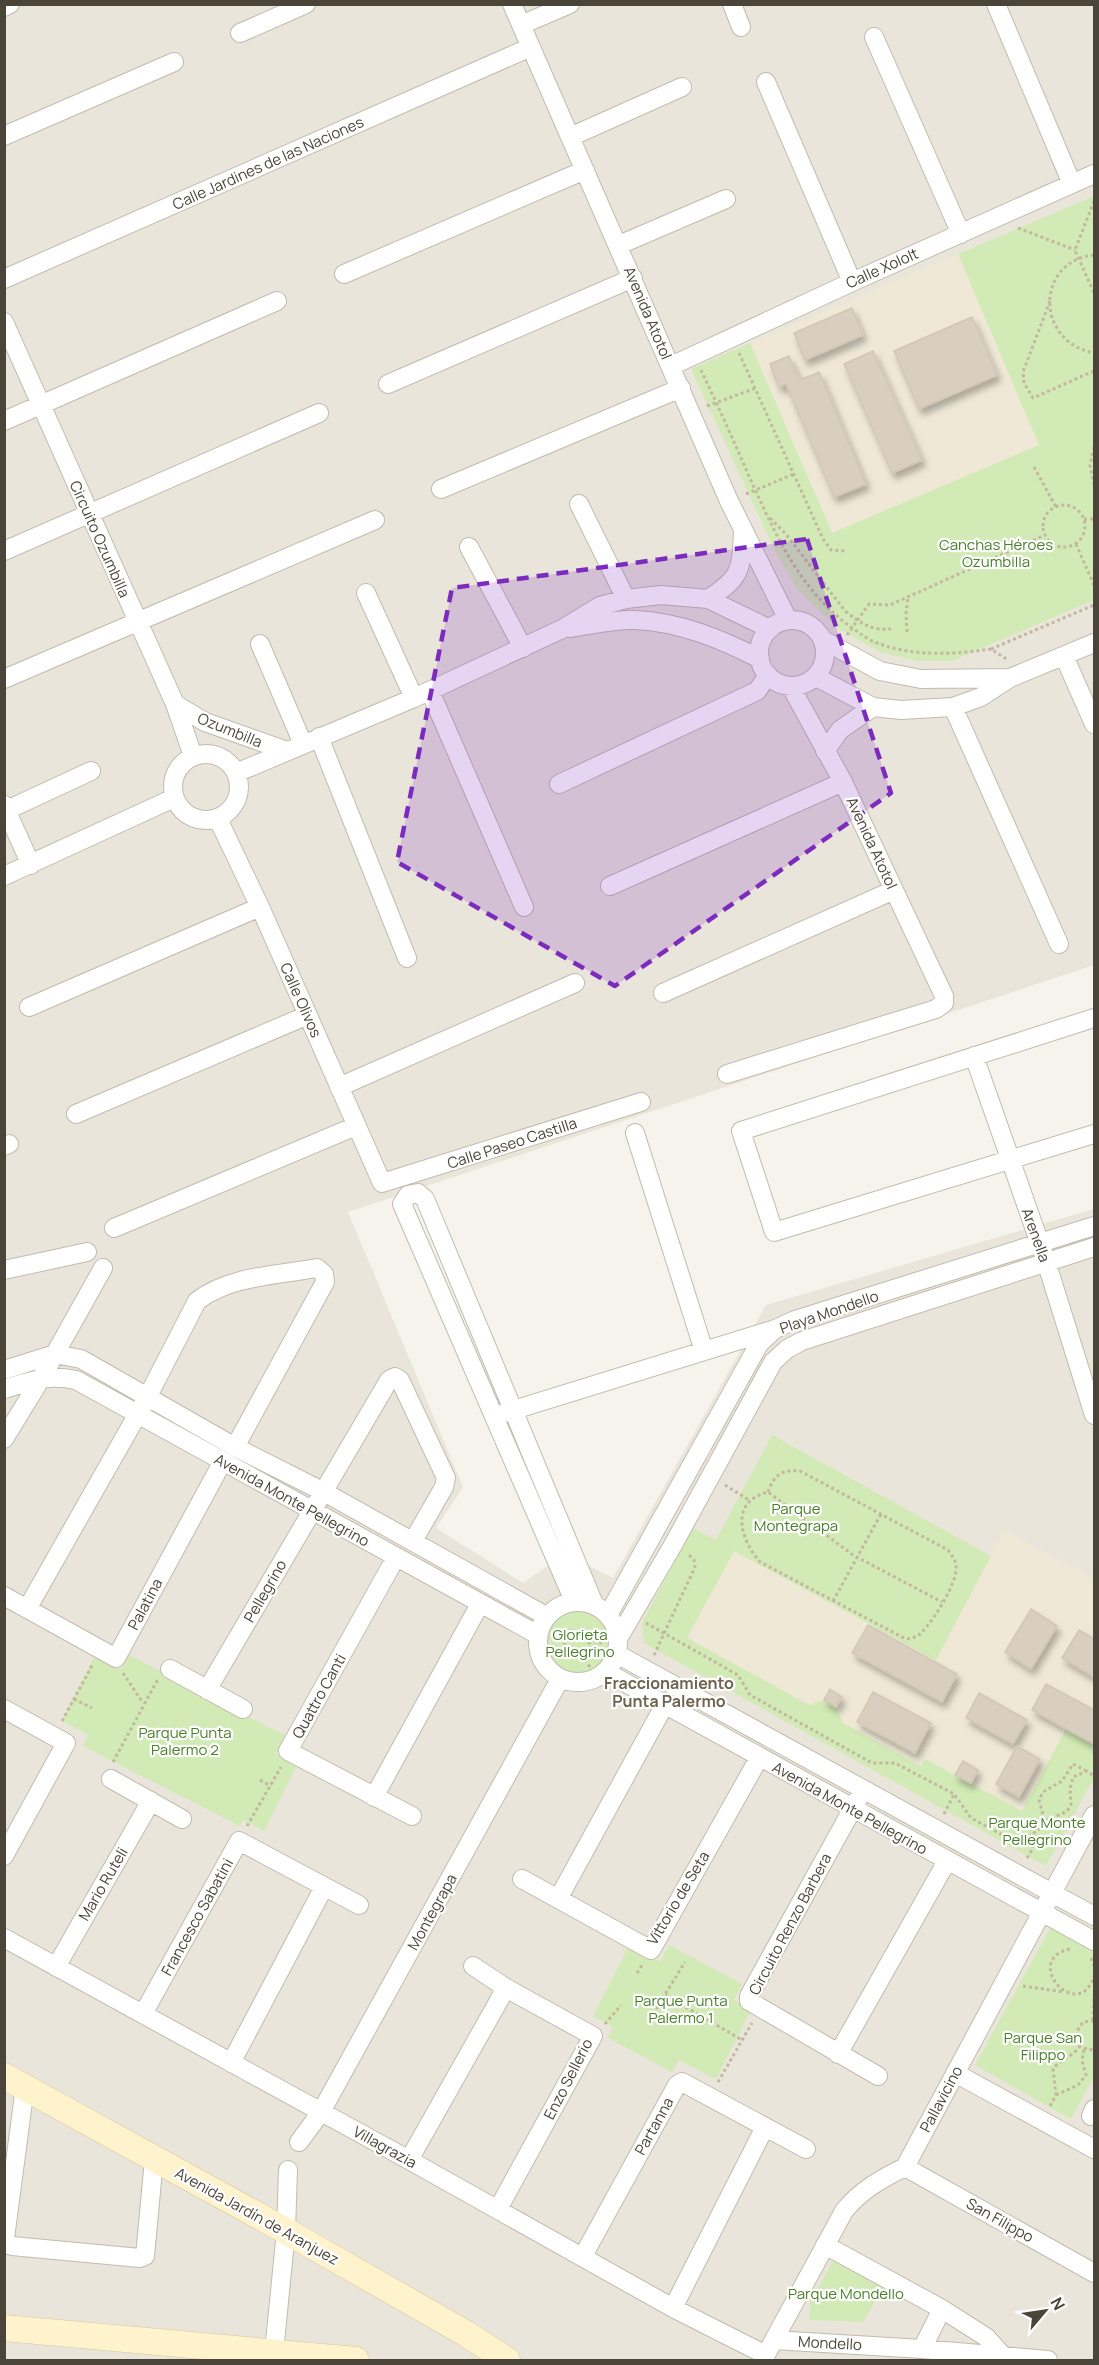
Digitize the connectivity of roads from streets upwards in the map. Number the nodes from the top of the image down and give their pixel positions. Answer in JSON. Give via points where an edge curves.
{"nodes":[{"id":1,"x":10,"y":4,"type":"edge"},
{"id":2,"x":306,"y":4,"type":"edge"},
{"id":3,"x":512,"y":4,"type":"edge"},
{"id":4,"x":570,"y":4,"type":"edge"},
{"id":5,"x":732,"y":4,"type":"edge"},
{"id":6,"x":996,"y":4,"type":"edge"},
{"id":7,"x":4,"y":7,"type":"edge"},
{"id":8,"x":521,"y":25,"type":"junction"},
{"id":9,"x":741,"y":27,"type":"dead end"},
{"id":10,"x":240,"y":33,"type":"dead end"},
{"id":11,"x":874,"y":37,"type":"dead end"},
{"id":12,"x":531,"y":47,"type":"junction"},
{"id":13,"x":174,"y":62,"type":"dead end"},
{"id":14,"x":766,"y":82,"type":"dead end"},
{"id":15,"x":682,"y":87,"type":"dead end"},
{"id":16,"x":4,"y":136,"type":"edge"},
{"id":17,"x":570,"y":137,"type":"junction"},
{"id":18,"x":585,"y":170,"type":"junction"},
{"id":19,"x":1095,"y":174,"type":"edge"},
{"id":20,"x":1072,"y":184,"type":"junction"},
{"id":21,"x":726,"y":199,"type":"dead end"},
{"id":22,"x":961,"y":234,"type":"junction"},
{"id":23,"x":619,"y":245,"type":"junction"},
{"id":24,"x":344,"y":274,"type":"dead end"},
{"id":25,"x":633,"y":278,"type":"junction"},
{"id":26,"x":4,"y":279,"type":"edge"},
{"id":27,"x":852,"y":282,"type":"junction"},
{"id":28,"x":277,"y":301,"type":"dead end"},
{"id":29,"x":4,"y":322,"type":"edge"},
{"id":30,"x":671,"y":366,"type":"junction"},
{"id":31,"x":388,"y":384,"type":"dead end"},
{"id":32,"x":681,"y":388,"type":"junction"},
{"id":33,"x":40,"y":405,"type":"junction"},
{"id":34,"x":319,"y":413,"type":"dead end"},
{"id":35,"x":4,"y":421,"type":"edge"},
{"id":36,"x":441,"y":489,"type":"dead end"},
{"id":37,"x":579,"y":504,"type":"dead end"},
{"id":38,"x":89,"y":514,"type":"junction"},
{"id":39,"x":375,"y":520,"type":"dead end"},
{"id":40,"x":743,"y":529,"type":"junction"},
{"id":41,"x":468,"y":547,"type":"dead end"},
{"id":42,"x":4,"y":551,"type":"edge"},
{"id":43,"x":366,"y":593,"type":"dead end"},
{"id":44,"x":626,"y":598,"type":"junction"},
{"id":45,"x":708,"y":599,"type":"junction"},
{"id":46,"x":788,"y":620,"type":"junction"},
{"id":47,"x":138,"y":623,"type":"junction"},
{"id":48,"x":562,"y":629,"type":"junction"},
{"id":49,"x":770,"y":629,"type":"junction"},
{"id":50,"x":1095,"y":643,"type":"edge"},
{"id":51,"x":260,"y":644,"type":"dead end"},
{"id":52,"x":830,"y":644,"type":"junction"},
{"id":53,"x":523,"y":648,"type":"junction"},
{"id":54,"x":1064,"y":656,"type":"junction"},
{"id":55,"x":764,"y":667,"type":"junction"},
{"id":56,"x":1018,"y":674,"type":"junction"},
{"id":57,"x":816,"y":677,"type":"junction"},
{"id":58,"x":4,"y":680,"type":"edge"},
{"id":59,"x":791,"y":687,"type":"junction"},
{"id":60,"x":422,"y":694,"type":"junction"},
{"id":61,"x":175,"y":704,"type":"junction"},
{"id":62,"x":873,"y":707,"type":"junction"},
{"id":63,"x":953,"y":707,"type":"junction"},
{"id":64,"x":1095,"y":724,"type":"edge"},
{"id":65,"x":303,"y":744,"type":"junction"},
{"id":66,"x":825,"y":751,"type":"junction"},
{"id":67,"x":193,"y":756,"type":"junction"},
{"id":68,"x":91,"y":771,"type":"dead end"},
{"id":69,"x":236,"y":772,"type":"junction"},
{"id":70,"x":843,"y":782,"type":"junction"},
{"id":71,"x":560,"y":783,"type":"dead end"},
{"id":72,"x":174,"y":798,"type":"junction"},
{"id":73,"x":6,"y":807,"type":"edge"},
{"id":74,"x":218,"y":819,"type":"junction"},
{"id":75,"x":31,"y":865,"type":"junction"},
{"id":76,"x":4,"y":876,"type":"edge"},
{"id":77,"x":610,"y":886,"type":"dead end"},
{"id":78,"x":894,"y":890,"type":"junction"},
{"id":79,"x":260,"y":907,"type":"junction"},
{"id":80,"x":524,"y":907,"type":"dead end"},
{"id":81,"x":1059,"y":944,"type":"dead end"},
{"id":82,"x":407,"y":957,"type":"dead end"},
{"id":83,"x":575,"y":983,"type":"dead end"},
{"id":84,"x":663,"y":993,"type":"dead end"},
{"id":85,"x":29,"y":1007,"type":"dead end"},
{"id":86,"x":308,"y":1015,"type":"junction"},
{"id":87,"x":1095,"y":1018,"type":"edge"},
{"id":88,"x":974,"y":1056,"type":"junction"},
{"id":89,"x":727,"y":1074,"type":"dead end"},
{"id":90,"x":339,"y":1087,"type":"junction"},
{"id":91,"x":641,"y":1102,"type":"dead end"},
{"id":92,"x":76,"y":1114,"type":"dead end"},
{"id":93,"x":356,"y":1126,"type":"junction"},
{"id":94,"x":635,"y":1133,"type":"dead end"},
{"id":95,"x":1095,"y":1134,"type":"edge"},
{"id":96,"x":1009,"y":1161,"type":"junction"},
{"id":97,"x":382,"y":1183,"type":"joint"},
{"id":98,"x":1095,"y":1226,"type":"edge"},
{"id":99,"x":114,"y":1228,"type":"dead end"},
{"id":100,"x":1038,"y":1244,"type":"junction"},
{"id":101,"x":1095,"y":1247,"type":"edge"},
{"id":102,"x":87,"y":1252,"type":"dead end"},
{"id":103,"x":1046,"y":1261,"type":"junction"},
{"id":104,"x":103,"y":1268,"type":"dead end"},
{"id":105,"x":4,"y":1270,"type":"edge"},
{"id":106,"x":776,"y":1329,"type":"junction"},
{"id":107,"x":704,"y":1351,"type":"junction"},
{"id":108,"x":55,"y":1354,"type":"junction"},
{"id":109,"x":4,"y":1370,"type":"edge"},
{"id":110,"x":42,"y":1377,"type":"junction"},
{"id":111,"x":4,"y":1389,"type":"edge"},
{"id":112,"x":148,"y":1396,"type":"junction"},
{"id":113,"x":514,"y":1409,"type":"junction"},
{"id":114,"x":137,"y":1414,"type":"junction"},
{"id":115,"x":1095,"y":1415,"type":"edge"},
{"id":116,"x":494,"y":1418,"type":"junction"},
{"id":117,"x":4,"y":1438,"type":"edge"},
{"id":118,"x":236,"y":1447,"type":"junction"},
{"id":119,"x":699,"y":1452,"type":"junction"},
{"id":120,"x":223,"y":1461,"type":"junction"},
{"id":121,"x":714,"y":1469,"type":"junction"},
{"id":122,"x":324,"y":1492,"type":"junction"},
{"id":123,"x":312,"y":1512,"type":"junction"},
{"id":124,"x":413,"y":1541,"type":"junction"},
{"id":125,"x":396,"y":1557,"type":"junction"},
{"id":126,"x":4,"y":1596,"type":"edge"},
{"id":127,"x":574,"y":1601,"type":"junction"},
{"id":128,"x":480,"y":1604,"type":"junction"},
{"id":129,"x":27,"y":1609,"type":"junction"},
{"id":130,"x":601,"y":1610,"type":"junction"},
{"id":131,"x":546,"y":1616,"type":"junction"},
{"id":132,"x":538,"y":1635,"type":"junction"},
{"id":133,"x":618,"y":1644,"type":"junction"},
{"id":134,"x":170,"y":1669,"type":"road end"},
{"id":135,"x":602,"y":1675,"type":"junction"},
{"id":136,"x":560,"y":1679,"type":"junction"},
{"id":137,"x":207,"y":1690,"type":"junction"},
{"id":138,"x":664,"y":1706,"type":"junction"},
{"id":139,"x":4,"y":1709,"type":"edge"},
{"id":140,"x":243,"y":1709,"type":"dead end"},
{"id":141,"x":759,"y":1758,"type":"junction"},
{"id":142,"x":111,"y":1779,"type":"road end"},
{"id":143,"x":863,"y":1789,"type":"junction"},
{"id":144,"x":374,"y":1797,"type":"junction"},
{"id":145,"x":151,"y":1802,"type":"junction"},
{"id":146,"x":853,"y":1809,"type":"junction"},
{"id":147,"x":1095,"y":1815,"type":"edge"},
{"id":148,"x":412,"y":1816,"type":"dead end"},
{"id":149,"x":182,"y":1819,"type":"dead end"},
{"id":150,"x":4,"y":1856,"type":"edge"},
{"id":151,"x":947,"y":1861,"type":"junction"},
{"id":152,"x":522,"y":1879,"type":"dead end"},
{"id":153,"x":324,"y":1887,"type":"junction"},
{"id":154,"x":1053,"y":1893,"type":"junction"},
{"id":155,"x":558,"y":1899,"type":"junction"},
{"id":156,"x":359,"y":1905,"type":"dead end"},
{"id":157,"x":1042,"y":1913,"type":"junction"},
{"id":158,"x":1095,"y":1916,"type":"edge"},
{"id":159,"x":4,"y":1938,"type":"edge"},
{"id":160,"x":1095,"y":1941,"type":"edge"},
{"id":161,"x":473,"y":1966,"type":"dead end"},
{"id":162,"x":56,"y":1967,"type":"junction"},
{"id":163,"x":506,"y":1988,"type":"junction"},
{"id":164,"x":143,"y":2014,"type":"junction"},
{"id":165,"x":838,"y":2054,"type":"junction"},
{"id":166,"x":231,"y":2063,"type":"junction"},
{"id":167,"x":955,"y":2073,"type":"junction"},
{"id":168,"x":878,"y":2076,"type":"dead end"},
{"id":169,"x":15,"y":2081,"type":"edge"},
{"id":170,"x":321,"y":2112,"type":"junction"},
{"id":171,"x":765,"y":2127,"type":"junction"},
{"id":172,"x":299,"y":2142,"type":"dead end"},
{"id":173,"x":806,"y":2149,"type":"dead end"},
{"id":174,"x":1095,"y":2149,"type":"edge"},
{"id":175,"x":154,"y":2159,"type":"junction"},
{"id":176,"x":409,"y":2160,"type":"junction"},
{"id":177,"x":905,"y":2167,"type":"junction"},
{"id":178,"x":288,"y":2170,"type":"dead end"},
{"id":179,"x":498,"y":2209,"type":"junction"},
{"id":180,"x":286,"y":2231,"type":"junction"},
{"id":181,"x":825,"y":2245,"type":"junction"},
{"id":182,"x":583,"y":2256,"type":"junction"},
{"id":183,"x":1095,"y":2273,"type":"edge"},
{"id":184,"x":673,"y":2308,"type":"junction"},
{"id":185,"x":942,"y":2309,"type":"junction"},
{"id":186,"x":4,"y":2328,"type":"edge"},
{"id":187,"x":922,"y":2349,"type":"junction"},
{"id":188,"x":274,"y":2352,"type":"junction"},
{"id":189,"x":768,"y":2352,"type":"edge"},
{"id":190,"x":1003,"y":2356,"type":"junction"},
{"id":191,"x":356,"y":2361,"type":"edge"},
{"id":192,"x":507,"y":2361,"type":"edge"},
{"id":193,"x":1048,"y":2361,"type":"edge"}],
"edges":[{"from":1,"to":7,"type":"street"},
{"from":2,"to":10,"type":"street"},
{"from":3,"to":8,"type":"street","name":"Avenida Atotol"},
{"from":4,"to":8,"type":"street"},
{"from":5,"to":9,"type":"street"},
{"from":6,"to":20,"type":"street"},
{"from":8,"to":12,"type":"street","name":"Avenida Atotol"},
{"from":11,"to":22,"type":"street"},
{"from":12,"to":17,"type":"street","name":"Avenida Atotol"},
{"from":12,"to":26,"type":"street","name":"Calle Jardines de las Naciones"},
{"from":13,"to":16,"type":"street"},
{"from":14,"to":27,"type":"street"},
{"from":15,"to":17,"type":"street"},
{"from":17,"to":18,"type":"street","name":"Avenida Atotol"},
{"from":18,"to":23,"type":"street","name":"Avenida Atotol"},
{"from":18,"to":24,"type":"street"},
{"from":19,"to":20,"type":"street","name":"Calle Xololt"},
{"from":20,"to":22,"type":"street","name":"Calle Xololt"},
{"from":21,"to":23,"type":"street"},
{"from":22,"to":27,"type":"street","name":"Calle Xololt"},
{"from":23,"to":25,"type":"street","name":"Avenida Atotol"},
{"from":25,"to":30,"type":"street","name":"Avenida Atotol"},
{"from":25,"to":31,"type":"street"},
{"from":27,"to":30,"type":"street","name":"Calle Xololt"},
{"from":28,"to":33,"type":"street"},
{"from":29,"to":33,"type":"street","name":"Circuito Ozumbilla"},
{"from":30,"to":32,"type":"street","name":"Avenida Atotol"},
{"from":32,"to":36,"type":"street"},
{"from":32,"to":40,"type":"street","name":"Avenida Atotol"},
{"from":33,"to":35,"type":"street"},
{"from":33,"to":38,"type":"street","name":"Circuito Ozumbilla"},
{"from":34,"to":38,"type":"street"},
{"from":37,"to":44,"type":"street"},
{"from":38,"to":42,"type":"street"},
{"from":38,"to":47,"type":"street","name":"Circuito Ozumbilla"},
{"from":39,"to":47,"type":"street"},
{"from":40,"to":45,"type":"street","via":[[742,564],[734,579]]},
{"from":40,"to":46,"type":"street","name":"Avenida Atotol"},
{"from":41,"to":53,"type":"street"},
{"from":43,"to":60,"type":"street"},
{"from":44,"to":45,"type":"street","via":[[661,595]]},
{"from":44,"to":48,"type":"street","via":[[600,606]]},
{"from":45,"to":49,"type":"street"},
{"from":46,"to":49,"type":"street"},
{"from":46,"to":52,"type":"street","via":[[802,621],[815,628]]},
{"from":47,"to":58,"type":"street"},
{"from":47,"to":61,"type":"street","name":"Circuito Ozumbilla"},
{"from":48,"to":53,"type":"street"},
{"from":48,"to":55,"type":"street","via":[[635,620],[678,626],[719,639]]},
{"from":49,"to":55,"type":"street","via":[[761,643]]},
{"from":50,"to":54,"type":"street"},
{"from":51,"to":65,"type":"street"},
{"from":52,"to":56,"type":"street","via":[[880,671],[921,679]]},
{"from":52,"to":57,"type":"street"},
{"from":53,"to":60,"type":"street"},
{"from":54,"to":56,"type":"street"},
{"from":54,"to":64,"type":"street"},
{"from":55,"to":59,"type":"street","via":[[778,683]]},
{"from":55,"to":71,"type":"street","via":[[757,691]]},
{"from":56,"to":63,"type":"street","via":[[981,697]]},
{"from":57,"to":59,"type":"street"},
{"from":57,"to":62,"type":"street"},
{"from":59,"to":66,"type":"street","name":"Avenida Atotol"},
{"from":60,"to":65,"type":"street"},
{"from":60,"to":80,"type":"street"},
{"from":61,"to":65,"type":"street","name":"Ozumbilla","via":[[205,722]]},
{"from":61,"to":67,"type":"street","name":"Circuito Ozumbilla"},
{"from":62,"to":63,"type":"street"},
{"from":62,"to":66,"type":"street","via":[[840,730]]},
{"from":63,"to":81,"type":"street"},
{"from":65,"to":69,"type":"street"},
{"from":65,"to":82,"type":"street"},
{"from":66,"to":70,"type":"street","name":"Avenida Atotol"},
{"from":67,"to":69,"type":"street","via":[[209,754],[225,759]]},
{"from":67,"to":72,"type":"street","via":[[179,766],[173,782]]},
{"from":68,"to":73,"type":"street"},
{"from":69,"to":74,"type":"street","via":[[240,791],[233,807]]},
{"from":70,"to":77,"type":"street"},
{"from":70,"to":78,"type":"street","name":"Avenida Atotol"},
{"from":72,"to":74,"type":"street","via":[[184,813],[201,820]]},
{"from":72,"to":75,"type":"street"},
{"from":73,"to":75,"type":"street"},
{"from":74,"to":79,"type":"street","name":"Calle Olivos"},
{"from":75,"to":76,"type":"street"},
{"from":78,"to":84,"type":"street"},
{"from":78,"to":89,"type":"street","name":"Avenida Atotol","via":[[944,1003],[936,1009]]},
{"from":79,"to":85,"type":"street"},
{"from":79,"to":86,"type":"street","name":"Calle Olivos"},
{"from":83,"to":90,"type":"street"},
{"from":86,"to":90,"type":"street","name":"Calle Olivos"},
{"from":86,"to":92,"type":"street"},
{"from":87,"to":88,"type":"street"},
{"from":88,"to":96,"type":"street","name":"Arenella"},
{"from":88,"to":96,"type":"street","via":[[741,1131],[774,1232]]},
{"from":90,"to":93,"type":"street","name":"Calle Olivos"},
{"from":91,"to":97,"type":"street","name":"Calle Paseo Castilla"},
{"from":93,"to":97,"type":"street","name":"Calle Olivos"},
{"from":93,"to":99,"type":"street"},
{"from":94,"to":107,"type":"street"},
{"from":95,"to":96,"type":"street"},
{"from":96,"to":100,"type":"street","name":"Arenella"},
{"from":98,"to":100,"type":"street","name":"Playa Mondello"},
{"from":100,"to":103,"type":"street","name":"Arenella"},
{"from":100,"to":106,"type":"street","name":"Playa Mondello"},
{"from":101,"to":103,"type":"street","name":"Playa Mondello"},
{"from":102,"to":105,"type":"street"},
{"from":103,"to":115,"type":"street","name":"Arenella"},
{"from":103,"to":121,"type":"street","name":"Playa Mondello","via":[[787,1349],[773,1362]]},
{"from":104,"to":108,"type":"street"},
{"from":106,"to":107,"type":"street"},
{"from":106,"to":119,"type":"street","name":"Playa Mondello","via":[[759,1344]]},
{"from":107,"to":113,"type":"street"},
{"from":108,"to":109,"type":"street"},
{"from":108,"to":110,"type":"street"},
{"from":108,"to":112,"type":"street","name":"Avenida Monte Pellegrino","via":[[81,1359]]},
{"from":110,"to":111,"type":"street"},
{"from":110,"to":114,"type":"street","name":"Avenida Monte Pellegrino","via":[[76,1380]]},
{"from":110,"to":117,"type":"street"},
{"from":112,"to":114,"type":"street"},
{"from":112,"to":118,"type":"street","name":"Avenida Monte Pellegrino"},
{"from":112,"to":118,"type":"street","via":[[197,1301],[210,1291],[317,1268],[324,1274],[325,1282]]},
{"from":113,"to":116,"type":"street"},
{"from":113,"to":116,"type":"street","via":[[425,1199],[418,1193],[408,1195],[402,1204]]},
{"from":113,"to":130,"type":"street"},
{"from":114,"to":120,"type":"street","name":"Avenida Monte Pellegrino"},
{"from":114,"to":129,"type":"street"},
{"from":116,"to":127,"type":"street"},
{"from":118,"to":122,"type":"street","name":"Avenida Monte Pellegrino"},
{"from":119,"to":121,"type":"street"},
{"from":119,"to":130,"type":"street","name":"Playa Mondello"},
{"from":120,"to":123,"type":"street","name":"Avenida Monte Pellegrino"},
{"from":120,"to":129,"type":"street","name":"Palatina","via":[[108,1654]]},
{"from":121,"to":133,"type":"street","name":"Playa Mondello"},
{"from":122,"to":123,"type":"street","name":"Pellegrino"},
{"from":122,"to":124,"type":"street","name":"Avenida Monte Pellegrino"},
{"from":122,"to":124,"type":"street","name":"Pellegrino","via":[[389,1380],[395,1377],[400,1380],[446,1478]]},
{"from":123,"to":125,"type":"street","name":"Avenida Monte Pellegrino"},
{"from":123,"to":137,"type":"street","name":"Pellegrino"},
{"from":124,"to":131,"type":"street","name":"Avenida Monte Pellegrino"},
{"from":125,"to":128,"type":"street","name":"Avenida Monte Pellegrino"},
{"from":125,"to":144,"type":"street","name":"Quattro Canti","via":[[288,1751]]},
{"from":126,"to":129,"type":"street"},
{"from":127,"to":130,"type":"street"},
{"from":127,"to":131,"type":"street","via":[[558,1606]]},
{"from":128,"to":132,"type":"street","name":"Avenida Monte Pellegrino"},
{"from":128,"to":144,"type":"street"},
{"from":130,"to":133,"type":"street"},
{"from":131,"to":132,"type":"street"},
{"from":132,"to":136,"type":"street","via":[[539,1653],[546,1668]]},
{"from":133,"to":135,"type":"street","name":"Playa Mondello"},
{"from":133,"to":143,"type":"street","name":"Avenida Monte Pellegrino","via":[[646,1670]]},
{"from":134,"to":137,"type":"street"},
{"from":135,"to":136,"type":"street","via":[[579,1683]]},
{"from":135,"to":138,"type":"street","name":"Avenida Monte Pellegrino"},
{"from":136,"to":170,"type":"street","name":"Montegrapa"},
{"from":137,"to":140,"type":"street"},
{"from":138,"to":141,"type":"street","name":"Avenida Monte Pellegrino"},
{"from":138,"to":155,"type":"street"},
{"from":139,"to":150,"type":"street","via":[[66,1743]]},
{"from":141,"to":146,"type":"street","name":"Avenida Monte Pellegrino"},
{"from":141,"to":155,"type":"street","name":"Vittorio de Seta","via":[[651,1950]]},
{"from":142,"to":145,"type":"street"},
{"from":143,"to":146,"type":"street","name":"Circuito Renzo Barbera"},
{"from":143,"to":154,"type":"street","name":"Avenida Monte Pellegrino"},
{"from":144,"to":148,"type":"street","name":"Quattro Canti"},
{"from":145,"to":149,"type":"street"},
{"from":145,"to":162,"type":"street","name":"Mario Ruteli"},
{"from":146,"to":151,"type":"street","name":"Avenida Monte Pellegrino"},
{"from":146,"to":165,"type":"street","name":"Circuito Renzo Barbera","via":[[749,1996],[749,2001]]},
{"from":147,"to":154,"type":"street","name":"Pallavicino"},
{"from":151,"to":157,"type":"street","name":"Avenida Monte Pellegrino"},
{"from":151,"to":165,"type":"street"},
{"from":152,"to":155,"type":"street","name":"Vittorio de Seta"},
{"from":153,"to":156,"type":"street","name":"Francesco Sabatini"},
{"from":153,"to":164,"type":"street","name":"Francesco Sabatini","via":[[239,1841]]},
{"from":153,"to":166,"type":"street"},
{"from":154,"to":157,"type":"street","name":"Pallavicino"},
{"from":154,"to":158,"type":"street","name":"Avenida Monte Pellegrino"},
{"from":157,"to":160,"type":"street","name":"Avenida Monte Pellegrino"},
{"from":157,"to":167,"type":"street","name":"Pallavicino"},
{"from":159,"to":162,"type":"street","name":"Villagrazia"},
{"from":161,"to":163,"type":"street","name":"Enzo Sellerio"},
{"from":162,"to":164,"type":"street","name":"Villagrazia"},
{"from":163,"to":176,"type":"street"},
{"from":163,"to":179,"type":"street","name":"Enzo Sellerio","via":[[593,2036]]},
{"from":164,"to":166,"type":"street","name":"Villagrazia"},
{"from":165,"to":168,"type":"street","name":"Circuito Renzo Barbera"},
{"from":166,"to":170,"type":"street","name":"Villagrazia"},
{"from":167,"to":174,"type":"street"},
{"from":167,"to":177,"type":"street","name":"Pallavicino"},
{"from":169,"to":175,"type":"street","name":"Avenida Jardín de Aranjuez"},
{"from":169,"to":175,"type":"street","via":[[6,2244],[145,2256]]},
{"from":170,"to":172,"type":"street","name":"Montegrapa"},
{"from":170,"to":176,"type":"street","name":"Villagrazia"},
{"from":171,"to":173,"type":"street","name":"Partanna"},
{"from":171,"to":182,"type":"street","name":"Partanna","via":[[682,2082],[677,2085]]},
{"from":171,"to":184,"type":"street"},
{"from":175,"to":180,"type":"street","name":"Avenida Jardín de Aranjuez"},
{"from":176,"to":179,"type":"street","name":"Villagrazia"},
{"from":177,"to":181,"type":"street","via":[[857,2196]]},
{"from":177,"to":183,"type":"street","name":"San Filippo"},
{"from":178,"to":180,"type":"street"},
{"from":179,"to":182,"type":"street","name":"Villagrazia"},
{"from":180,"to":188,"type":"street"},
{"from":180,"to":192,"type":"street","name":"Avenida Jardín de Aranjuez"},
{"from":181,"to":185,"type":"street"},
{"from":181,"to":189,"type":"street"},
{"from":182,"to":184,"type":"street","name":"Villagrazia"},
{"from":184,"to":189,"type":"street","name":"Villagrazia"},
{"from":185,"to":187,"type":"street"},
{"from":185,"to":190,"type":"street","via":[[986,2337]]},
{"from":186,"to":188,"type":"street"},
{"from":187,"to":189,"type":"street","name":"Mondello"},
{"from":187,"to":190,"type":"street","name":"Mondello"},
{"from":188,"to":191,"type":"street"},
{"from":190,"to":193,"type":"street","name":"Mondello"}]}
